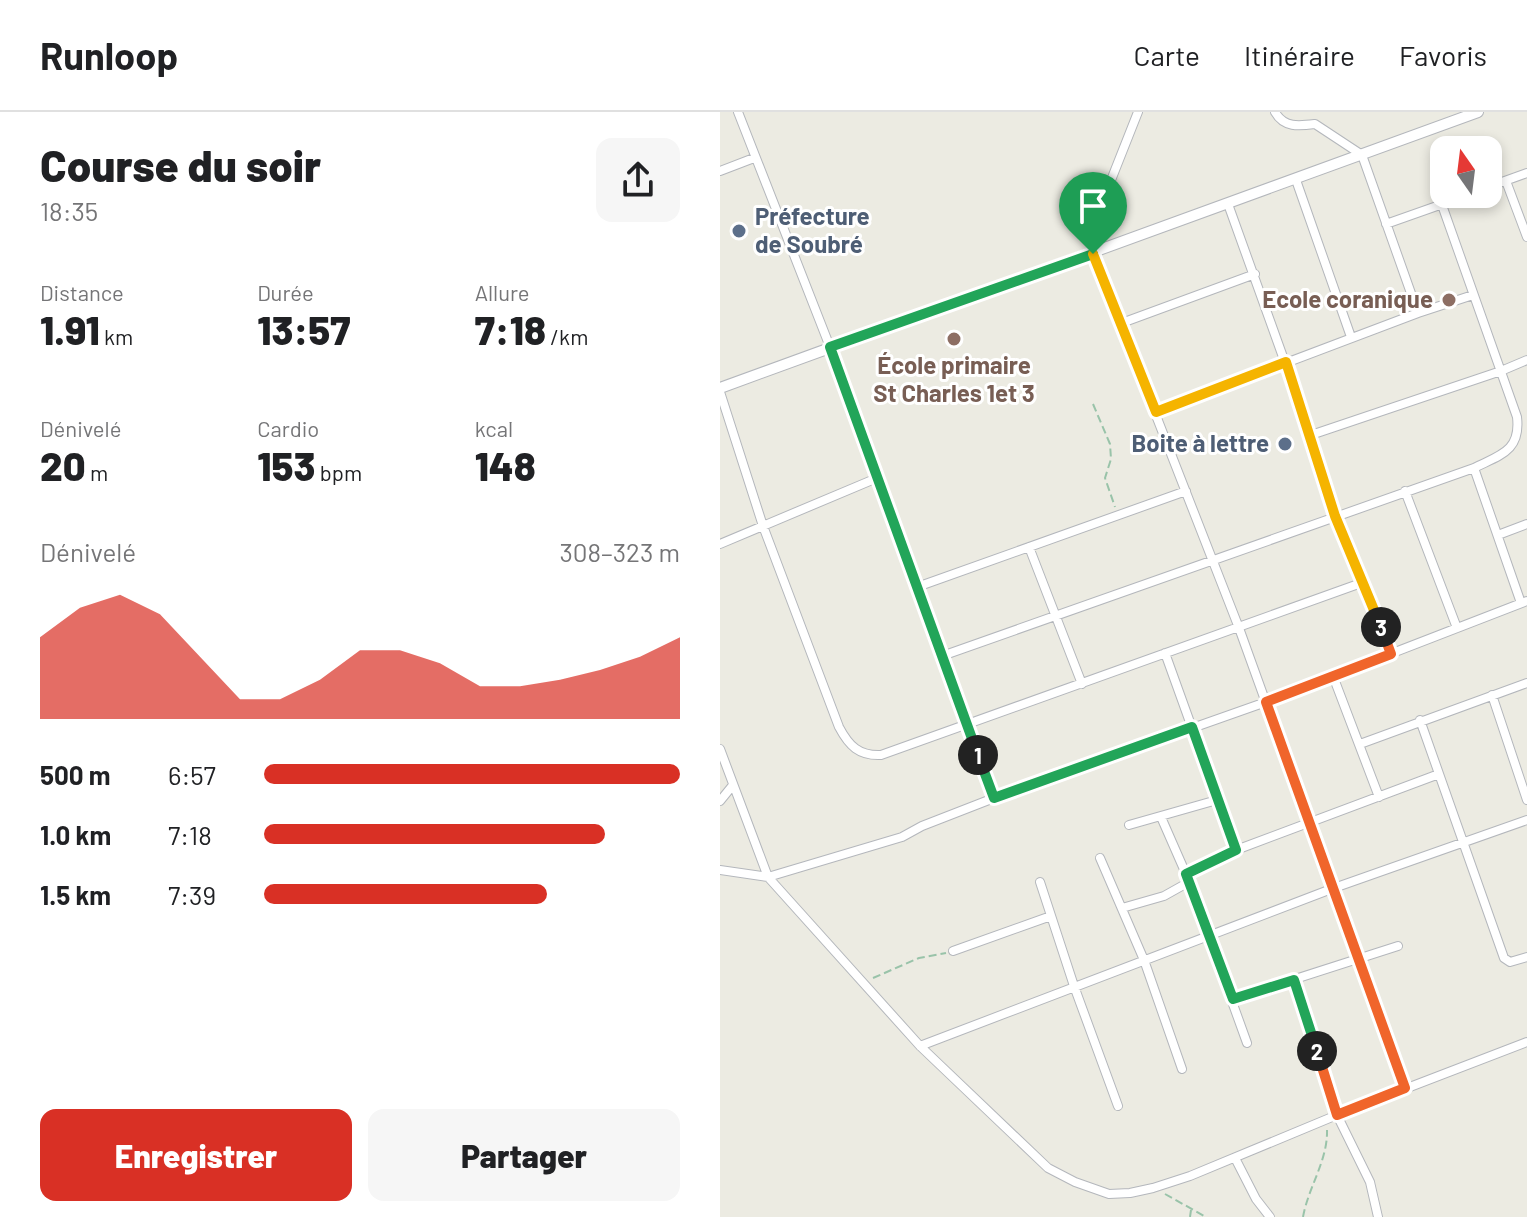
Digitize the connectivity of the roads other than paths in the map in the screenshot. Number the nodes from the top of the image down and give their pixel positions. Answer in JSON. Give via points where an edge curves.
{"nodes":[{"id":1,"x":738,"y":112,"type":"edge"},
{"id":2,"x":1138,"y":112,"type":"edge"},
{"id":3,"x":1275,"y":112,"type":"edge"},
{"id":4,"x":1313,"y":112,"type":"edge"},
{"id":5,"x":1478,"y":112,"type":"edge"},
{"id":6,"x":1315,"y":124,"type":"junction"},
{"id":7,"x":1362,"y":155,"type":"junction"},
{"id":8,"x":754,"y":158,"type":"junction"},
{"id":9,"x":720,"y":171,"type":"edge"},
{"id":10,"x":1527,"y":173,"type":"edge"},
{"id":11,"x":1296,"y":180,"type":"junction"},
{"id":12,"x":1506,"y":181,"type":"junction"},
{"id":13,"x":1502,"y":182,"type":"edge"},
{"id":14,"x":1228,"y":204,"type":"junction"},
{"id":15,"x":1433,"y":208,"type":"edge"},
{"id":16,"x":1443,"y":208,"type":"edge"},
{"id":17,"x":1386,"y":224,"type":"junction"},
{"id":18,"x":1527,"y":237,"type":"edge"},
{"id":19,"x":1093,"y":254,"type":"junction"},
{"id":20,"x":1255,"y":274,"type":"junction"},
{"id":21,"x":1473,"y":295,"type":"junction"},
{"id":22,"x":1418,"y":313,"type":"junction"},
{"id":23,"x":1119,"y":324,"type":"junction"},
{"id":24,"x":1351,"y":337,"type":"junction"},
{"id":25,"x":830,"y":347,"type":"junction"},
{"id":26,"x":1527,"y":360,"type":"edge"},
{"id":27,"x":1286,"y":362,"type":"junction"},
{"id":28,"x":1501,"y":371,"type":"junction"},
{"id":29,"x":720,"y":390,"type":"edge"},
{"id":30,"x":1156,"y":412,"type":"junction"},
{"id":31,"x":1311,"y":435,"type":"junction"},
{"id":32,"x":1474,"y":468,"type":"junction"},
{"id":33,"x":877,"y":478,"type":"junction"},
{"id":34,"x":1186,"y":491,"type":"junction"},
{"id":35,"x":1405,"y":491,"type":"junction"},
{"id":36,"x":1335,"y":516,"type":"junction"},
{"id":37,"x":1527,"y":524,"type":"edge"},
{"id":38,"x":763,"y":526,"type":"junction"},
{"id":39,"x":1498,"y":535,"type":"junction"},
{"id":40,"x":720,"y":544,"type":"edge"},
{"id":41,"x":1029,"y":547,"type":"junction"},
{"id":42,"x":1212,"y":559,"type":"junction"},
{"id":43,"x":1364,"y":582,"type":"junction"},
{"id":44,"x":917,"y":587,"type":"junction"},
{"id":45,"x":1524,"y":602,"type":"edge"},
{"id":46,"x":1057,"y":616,"type":"junction"},
{"id":47,"x":1239,"y":628,"type":"junction"},
{"id":48,"x":1457,"y":628,"type":"junction"},
{"id":49,"x":1165,"y":653,"type":"junction"},
{"id":50,"x":1391,"y":654,"type":"junction"},
{"id":51,"x":942,"y":656,"type":"junction"},
{"id":52,"x":1333,"y":676,"type":"junction"},
{"id":53,"x":1527,"y":683,"type":"edge"},
{"id":54,"x":1082,"y":684,"type":"junction"},
{"id":55,"x":1492,"y":695,"type":"junction"},
{"id":56,"x":1266,"y":702,"type":"junction"},
{"id":57,"x":1420,"y":720,"type":"junction"},
{"id":58,"x":967,"y":725,"type":"junction"},
{"id":59,"x":1192,"y":727,"type":"junction"},
{"id":60,"x":1360,"y":744,"type":"junction"},
{"id":61,"x":720,"y":749,"type":"edge"},
{"id":62,"x":1439,"y":774,"type":"junction"},
{"id":63,"x":733,"y":785,"type":"junction"},
{"id":64,"x":1379,"y":797,"type":"junction"},
{"id":65,"x":994,"y":798,"type":"junction"},
{"id":66,"x":1217,"y":800,"type":"junction"},
{"id":67,"x":1527,"y":800,"type":"edge"},
{"id":68,"x":720,"y":801,"type":"edge"},
{"id":69,"x":1161,"y":817,"type":"junction"},
{"id":70,"x":1527,"y":820,"type":"edge"},
{"id":71,"x":1310,"y":823,"type":"junction"},
{"id":72,"x":1129,"y":825,"type":"dead end"},
{"id":73,"x":1463,"y":843,"type":"junction"},
{"id":74,"x":1236,"y":850,"type":"junction"},
{"id":75,"x":1100,"y":858,"type":"dead end"},
{"id":76,"x":720,"y":870,"type":"edge"},
{"id":77,"x":768,"y":877,"type":"junction"},
{"id":78,"x":1187,"y":878,"type":"junction"},
{"id":79,"x":1040,"y":882,"type":"dead end"},
{"id":80,"x":1334,"y":888,"type":"junction"},
{"id":81,"x":1122,"y":908,"type":"junction"},
{"id":82,"x":1051,"y":916,"type":"junction"},
{"id":83,"x":1208,"y":936,"type":"junction"},
{"id":84,"x":1398,"y":946,"type":"dead end"},
{"id":85,"x":953,"y":951,"type":"road end"},
{"id":86,"x":1527,"y":957,"type":"edge"},
{"id":87,"x":1361,"y":959,"type":"junction"},
{"id":88,"x":1144,"y":960,"type":"junction"},
{"id":89,"x":1294,"y":980,"type":"junction"},
{"id":90,"x":1074,"y":986,"type":"junction"},
{"id":91,"x":1233,"y":999,"type":"junction"},
{"id":92,"x":1527,"y":1042,"type":"edge"},
{"id":93,"x":1247,"y":1043,"type":"dead end"},
{"id":94,"x":920,"y":1046,"type":"junction"},
{"id":95,"x":1182,"y":1069,"type":"dead end"},
{"id":96,"x":1405,"y":1088,"type":"junction"},
{"id":97,"x":1118,"y":1106,"type":"dead end"},
{"id":98,"x":1337,"y":1115,"type":"junction"},
{"id":99,"x":1235,"y":1158,"type":"junction"},
{"id":100,"x":1270,"y":1217,"type":"edge"},
{"id":101,"x":1378,"y":1217,"type":"edge"}],
"edges":[{"from":1,"to":8,"type":"street"},
{"from":2,"to":19,"type":"street","via":[[1100,208]]},
{"from":3,"to":6,"type":"street","via":[[1286,124]]},
{"from":4,"to":6,"type":"street"},
{"from":5,"to":7,"type":"street"},
{"from":6,"to":7,"type":"street"},
{"from":7,"to":11,"type":"street"},
{"from":7,"to":17,"type":"street"},
{"from":8,"to":9,"type":"street"},
{"from":8,"to":25,"type":"street"},
{"from":10,"to":12,"type":"street"},
{"from":11,"to":14,"type":"street"},
{"from":11,"to":24,"type":"street"},
{"from":12,"to":13,"type":"street"},
{"from":12,"to":18,"type":"street"},
{"from":14,"to":19,"type":"street"},
{"from":14,"to":20,"type":"street"},
{"from":15,"to":17,"type":"street"},
{"from":16,"to":21,"type":"street"},
{"from":17,"to":22,"type":"street"},
{"from":19,"to":23,"type":"street"},
{"from":19,"to":25,"type":"street"},
{"from":20,"to":23,"type":"street"},
{"from":20,"to":27,"type":"street"},
{"from":21,"to":22,"type":"street"},
{"from":21,"to":28,"type":"street"},
{"from":22,"to":24,"type":"street"},
{"from":23,"to":30,"type":"street"},
{"from":24,"to":27,"type":"street"},
{"from":25,"to":29,"type":"street"},
{"from":25,"to":33,"type":"street"},
{"from":26,"to":28,"type":"street"},
{"from":27,"to":30,"type":"street"},
{"from":27,"to":31,"type":"street"},
{"from":28,"to":31,"type":"street"},
{"from":28,"to":32,"type":"street","via":[[1519,431],[1504,453]]},
{"from":29,"to":38,"type":"street"},
{"from":30,"to":34,"type":"street"},
{"from":31,"to":36,"type":"street"},
{"from":32,"to":35,"type":"street"},
{"from":32,"to":39,"type":"street"},
{"from":33,"to":38,"type":"street"},
{"from":33,"to":44,"type":"street"},
{"from":34,"to":41,"type":"street"},
{"from":34,"to":42,"type":"street"},
{"from":35,"to":36,"type":"street"},
{"from":35,"to":48,"type":"street"},
{"from":36,"to":42,"type":"street"},
{"from":36,"to":43,"type":"street"},
{"from":37,"to":39,"type":"street"},
{"from":38,"to":40,"type":"street"},
{"from":38,"to":58,"type":"street","via":[[847,743],[868,755],[881,755]]},
{"from":39,"to":45,"type":"street"},
{"from":41,"to":44,"type":"street"},
{"from":41,"to":46,"type":"street"},
{"from":42,"to":46,"type":"street"},
{"from":42,"to":47,"type":"street"},
{"from":43,"to":47,"type":"street"},
{"from":43,"to":50,"type":"street"},
{"from":44,"to":51,"type":"street"},
{"from":45,"to":48,"type":"street"},
{"from":46,"to":51,"type":"street"},
{"from":46,"to":54,"type":"street"},
{"from":47,"to":49,"type":"street"},
{"from":47,"to":56,"type":"street"},
{"from":48,"to":50,"type":"street"},
{"from":49,"to":54,"type":"street"},
{"from":49,"to":59,"type":"street"},
{"from":50,"to":52,"type":"street"},
{"from":51,"to":58,"type":"street"},
{"from":52,"to":56,"type":"street"},
{"from":52,"to":60,"type":"street"},
{"from":53,"to":55,"type":"street"},
{"from":54,"to":58,"type":"street"},
{"from":55,"to":57,"type":"street"},
{"from":55,"to":67,"type":"street"},
{"from":56,"to":59,"type":"street"},
{"from":56,"to":71,"type":"street"},
{"from":57,"to":60,"type":"street"},
{"from":57,"to":62,"type":"street"},
{"from":58,"to":65,"type":"street"},
{"from":59,"to":65,"type":"street"},
{"from":59,"to":66,"type":"street"},
{"from":60,"to":64,"type":"street"},
{"from":61,"to":63,"type":"street"},
{"from":62,"to":64,"type":"street"},
{"from":62,"to":73,"type":"street"},
{"from":63,"to":68,"type":"street"},
{"from":63,"to":77,"type":"street"},
{"from":64,"to":71,"type":"street"},
{"from":65,"to":77,"type":"street","via":[[902,837]]},
{"from":66,"to":69,"type":"street"},
{"from":66,"to":74,"type":"street"},
{"from":69,"to":72,"type":"street"},
{"from":69,"to":78,"type":"street"},
{"from":70,"to":73,"type":"street"},
{"from":71,"to":74,"type":"street"},
{"from":71,"to":80,"type":"street"},
{"from":73,"to":80,"type":"street"},
{"from":73,"to":86,"type":"street","via":[[1506,962]]},
{"from":74,"to":78,"type":"street"},
{"from":75,"to":81,"type":"street"},
{"from":76,"to":77,"type":"street"},
{"from":77,"to":94,"type":"street"},
{"from":78,"to":81,"type":"street","via":[[1164,896]]},
{"from":78,"to":83,"type":"street"},
{"from":79,"to":82,"type":"street"},
{"from":80,"to":83,"type":"street"},
{"from":80,"to":87,"type":"street"},
{"from":81,"to":88,"type":"street"},
{"from":82,"to":85,"type":"street"},
{"from":82,"to":90,"type":"street"},
{"from":83,"to":88,"type":"street"},
{"from":83,"to":91,"type":"street"},
{"from":84,"to":87,"type":"street"},
{"from":87,"to":89,"type":"street"},
{"from":87,"to":96,"type":"street"},
{"from":88,"to":90,"type":"street"},
{"from":88,"to":95,"type":"street"},
{"from":89,"to":91,"type":"street"},
{"from":89,"to":98,"type":"street"},
{"from":90,"to":94,"type":"street"},
{"from":90,"to":97,"type":"street"},
{"from":91,"to":93,"type":"street"},
{"from":92,"to":96,"type":"street"},
{"from":94,"to":99,"type":"street","via":[[1048,1168],[1075,1182],[1109,1194],[1130,1193]]},
{"from":96,"to":98,"type":"street"},
{"from":98,"to":99,"type":"street"},
{"from":98,"to":101,"type":"street","via":[[1370,1182]]},
{"from":99,"to":100,"type":"street"}]}
